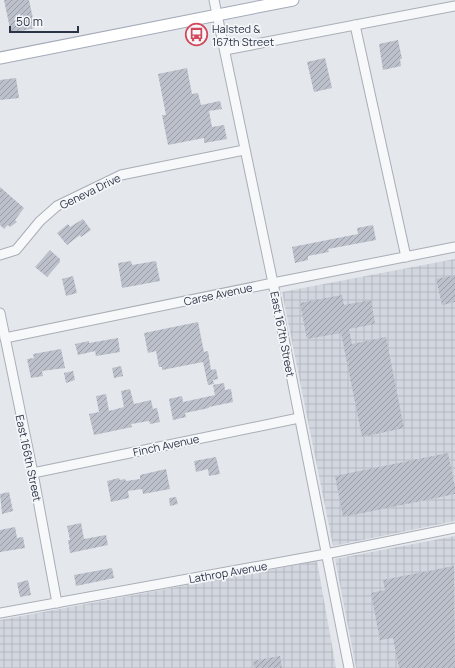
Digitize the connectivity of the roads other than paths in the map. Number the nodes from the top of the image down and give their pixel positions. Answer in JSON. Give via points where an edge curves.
{"nodes":[{"id":1,"x":214,"y":0,"type":"edge"},
{"id":2,"x":294,"y":0,"type":"edge"},
{"id":3,"x":455,"y":6,"type":"edge"},
{"id":4,"x":217,"y":15,"type":"junction"},
{"id":5,"x":355,"y":25,"type":"junction"},
{"id":6,"x":225,"y":50,"type":"junction"},
{"id":7,"x":0,"y":58,"type":"edge"},
{"id":8,"x":244,"y":150,"type":"junction"},
{"id":9,"x":455,"y":247,"type":"edge"},
{"id":10,"x":0,"y":255,"type":"edge"},
{"id":11,"x":406,"y":257,"type":"junction"},
{"id":12,"x":273,"y":283,"type":"junction"},
{"id":13,"x":0,"y":313,"type":"edge"},
{"id":14,"x":5,"y":338,"type":"junction"},
{"id":15,"x":299,"y":418,"type":"junction"},
{"id":16,"x":33,"y":473,"type":"junction"},
{"id":17,"x":455,"y":528,"type":"edge"},
{"id":18,"x":326,"y":554,"type":"junction"},
{"id":19,"x":57,"y":603,"type":"junction"},
{"id":20,"x":0,"y":613,"type":"edge"},
{"id":21,"x":348,"y":668,"type":"edge"}],
"edges":[{"from":1,"to":4,"type":"street","name":"East 167th Street"},
{"from":2,"to":4,"type":"main road"},
{"from":3,"to":5,"type":"street"},
{"from":4,"to":6,"type":"street","name":"East 167th Street"},
{"from":4,"to":7,"type":"main road"},
{"from":5,"to":6,"type":"street"},
{"from":5,"to":11,"type":"street"},
{"from":6,"to":8,"type":"street","name":"East 167th Street"},
{"from":8,"to":10,"type":"street","name":"Geneva Drive","via":[[121,175],[57,206],[40,221],[16,250]]},
{"from":8,"to":12,"type":"street","name":"East 167th Street"},
{"from":9,"to":11,"type":"street","name":"Carse Avenue"},
{"from":11,"to":12,"type":"street","name":"Carse Avenue"},
{"from":12,"to":14,"type":"street","name":"Carse Avenue"},
{"from":12,"to":15,"type":"street","name":"East 167th Street"},
{"from":13,"to":14,"type":"street","name":"East 166th Street"},
{"from":14,"to":16,"type":"street","name":"East 166th Street"},
{"from":15,"to":16,"type":"street","name":"Finch Avenue"},
{"from":15,"to":18,"type":"street","name":"East 167th Street"},
{"from":16,"to":19,"type":"street","name":"East 166th Street"},
{"from":17,"to":18,"type":"street","name":"Lathrop Avenue"},
{"from":18,"to":19,"type":"street","name":"Lathrop Avenue"},
{"from":18,"to":21,"type":"street","name":"East 167th Street"},
{"from":19,"to":20,"type":"street","name":"Lathrop Avenue"}]}
